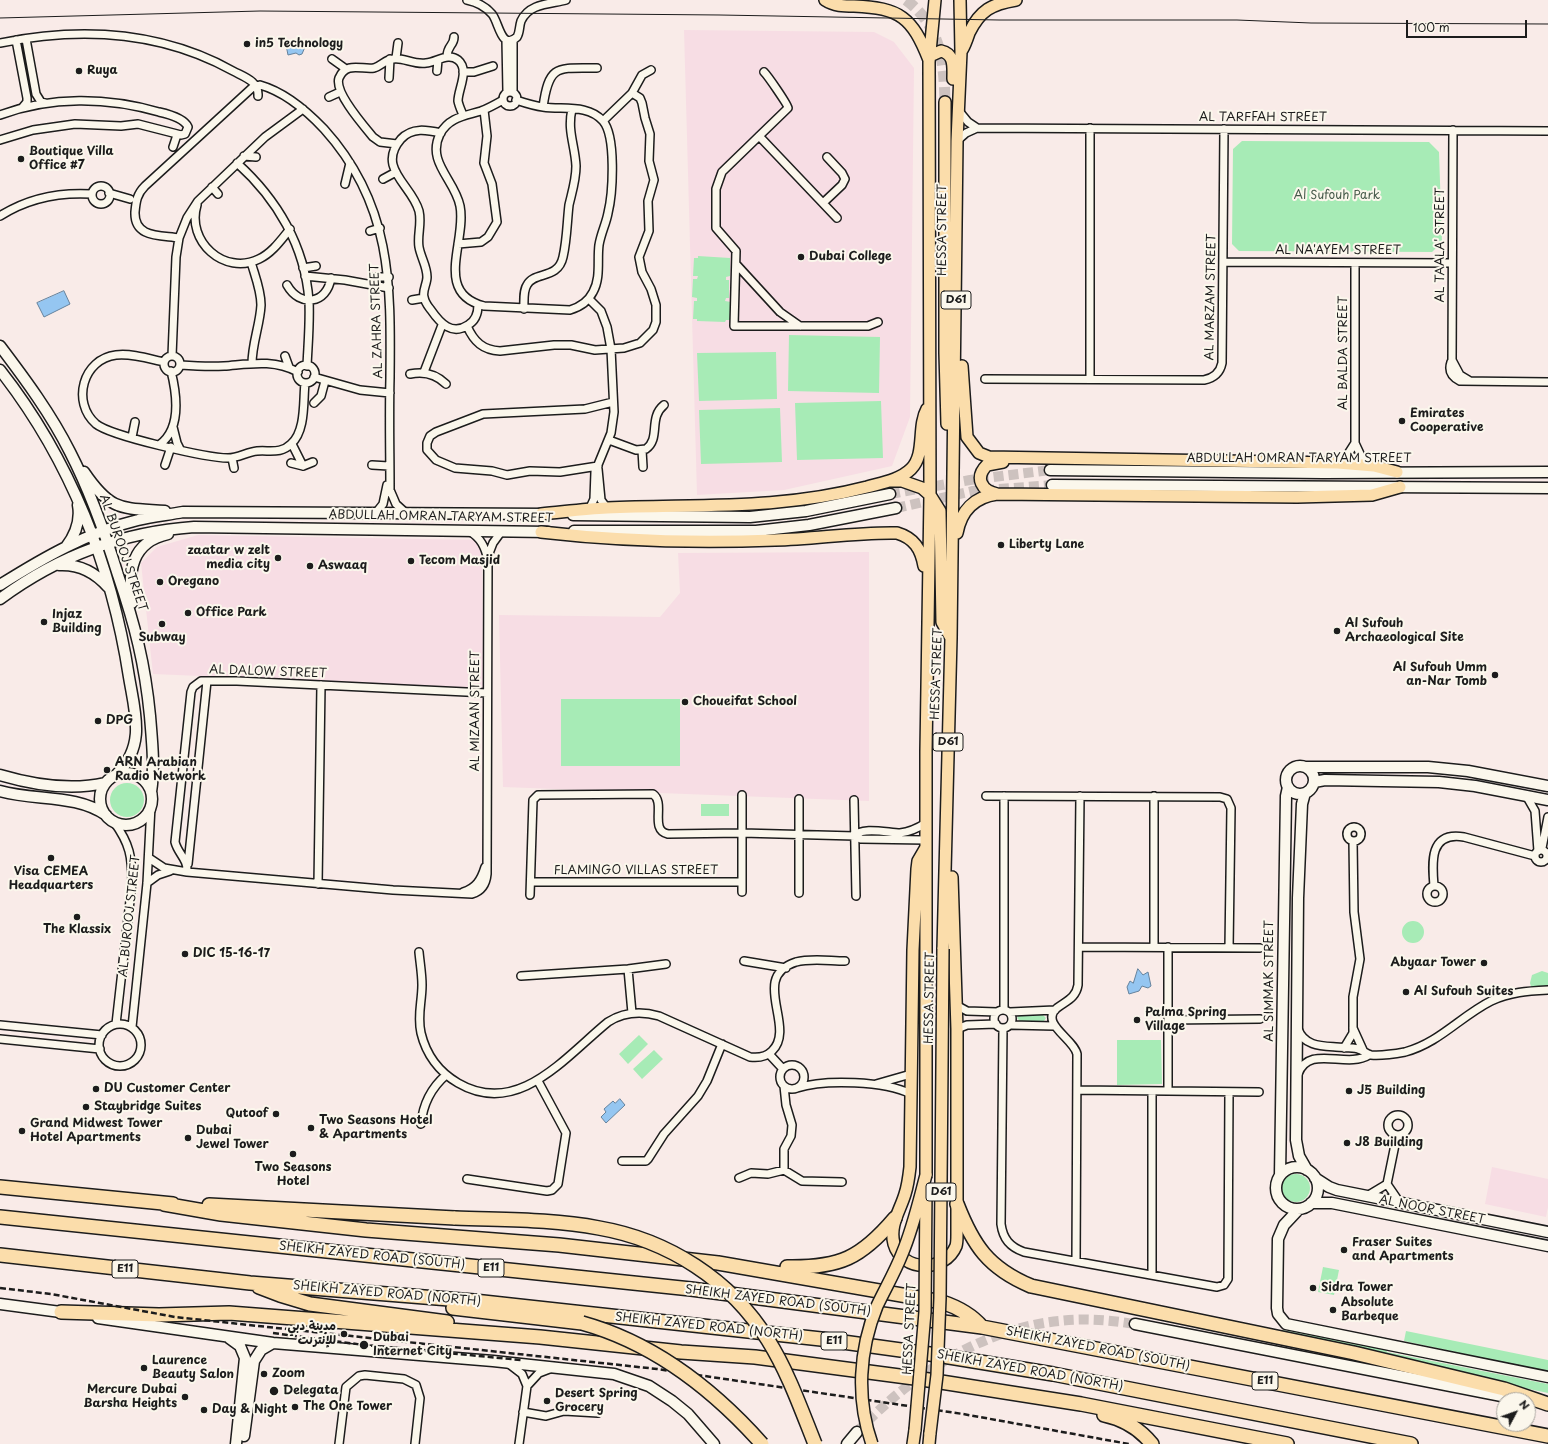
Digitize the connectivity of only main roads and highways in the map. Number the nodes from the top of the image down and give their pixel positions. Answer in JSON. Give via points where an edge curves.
{"nodes":[{"id":1,"x":825,"y":0,"type":"edge"},
{"id":2,"x":935,"y":0,"type":"edge"},
{"id":3,"x":960,"y":0,"type":"edge"},
{"id":4,"x":1016,"y":0,"type":"edge"},
{"id":5,"x":961,"y":52,"type":"junction"},
{"id":6,"x":930,"y":59,"type":"junction"},
{"id":7,"x":945,"y":102,"type":"tunnel mouth"},
{"id":8,"x":958,"y":104,"type":"junction"},
{"id":9,"x":956,"y":332,"type":"junction"},
{"id":10,"x":930,"y":405,"type":"junction"},
{"id":11,"x":1023,"y":458,"type":"junction"},
{"id":12,"x":953,"y":459,"type":"junction"},
{"id":13,"x":1397,"y":472,"type":"road end"},
{"id":14,"x":891,"y":481,"type":"junction"},
{"id":15,"x":1400,"y":487,"type":"road end"},
{"id":16,"x":997,"y":494,"type":"junction"},
{"id":17,"x":930,"y":495,"type":"junction"},
{"id":18,"x":541,"y":514,"type":"road end"},
{"id":19,"x":541,"y":532,"type":"road end"},
{"id":20,"x":952,"y":553,"type":"junction"},
{"id":21,"x":928,"y":584,"type":"junction"},
{"id":22,"x":951,"y":638,"type":"junction"},
{"id":23,"x":926,"y":844,"type":"junction"},
{"id":24,"x":946,"y":846,"type":"junction"},
{"id":25,"x":926,"y":1174,"type":"junction"},
{"id":26,"x":0,"y":1187,"type":"edge"},
{"id":27,"x":164,"y":1204,"type":"junction"},
{"id":28,"x":957,"y":1204,"type":"junction"},
{"id":29,"x":0,"y":1217,"type":"edge"},
{"id":30,"x":895,"y":1218,"type":"junction"},
{"id":31,"x":0,"y":1255,"type":"edge"},
{"id":32,"x":745,"y":1266,"type":"junction"},
{"id":33,"x":250,"y":1283,"type":"junction"},
{"id":34,"x":405,"y":1296,"type":"junction"},
{"id":35,"x":61,"y":1312,"type":"road end"},
{"id":36,"x":982,"y":1327,"type":"junction"},
{"id":37,"x":540,"y":1337,"type":"junction"},
{"id":38,"x":979,"y":1388,"type":"junction"},
{"id":39,"x":1538,"y":1402,"type":"edge"},
{"id":40,"x":1548,"y":1436,"type":"edge"},
{"id":41,"x":930,"y":1439,"type":"edge"},
{"id":42,"x":762,"y":1444,"type":"edge"},
{"id":43,"x":816,"y":1444,"type":"edge"},
{"id":44,"x":872,"y":1444,"type":"edge"},
{"id":45,"x":913,"y":1444,"type":"edge"},
{"id":46,"x":1152,"y":1444,"type":"edge"},
{"id":47,"x":1286,"y":1444,"type":"edge"},
{"id":48,"x":1412,"y":1444,"type":"edge"}],
"edges":[{"from":1,"to":6,"type":"main road","via":[[839,5],[880,7],[897,13],[916,32]]},
{"from":2,"to":6,"type":"main road","name":"HESSA STREET"},
{"from":3,"to":5,"type":"main road","name":"HESSA STREET","number":"D61"},
{"from":4,"to":5,"type":"main road","via":[[994,5],[983,13],[971,30]]},
{"from":5,"to":8,"type":"main road","name":"HESSA STREET","number":"D61"},
{"from":6,"to":8,"type":"main road","via":[[941,51],[951,57]]},
{"from":6,"to":10,"type":"main road","name":"HESSA STREET","number":"D61"},
{"from":7,"to":12,"type":"main road","via":[[945,353],[948,436]]},
{"from":8,"to":9,"type":"main road","name":"HESSA STREET","number":"D61"},
{"from":9,"to":11,"type":"main road","via":[[962,361],[966,437],[979,453],[989,457]]},
{"from":9,"to":12,"type":"main road","name":"HESSA STREET","number":"D61"},
{"from":10,"to":14,"type":"main road","via":[[923,416],[916,463],[911,470]]},
{"from":10,"to":17,"type":"main road","name":"HESSA STREET","number":"D61"},
{"from":11,"to":13,"type":"main road","via":[[1338,462],[1374,466]]},
{"from":11,"to":16,"type":"main road","via":[[1018,461],[991,463],[983,469],[980,480],[982,485],[989,492]]},
{"from":12,"to":20,"type":"main road","name":"HESSA STREET","number":"D61"},
{"from":14,"to":17,"type":"main road","via":[[912,483]]},
{"from":14,"to":18,"type":"main road","via":[[828,496],[764,504],[607,508]]},
{"from":15,"to":16,"type":"main road","via":[[1372,495],[1297,497]]},
{"from":16,"to":20,"type":"main road","via":[[978,499],[966,510],[958,526]]},
{"from":17,"to":21,"type":"main road","name":"HESSA STREET","number":"D61"},
{"from":17,"to":22,"type":"main road","via":[[940,511],[942,622]]},
{"from":19,"to":21,"type":"main road","via":[[594,538],[681,542],[897,533],[914,542],[920,551]]},
{"from":20,"to":22,"type":"main road","name":"HESSA STREET","number":"D61"},
{"from":21,"to":23,"type":"main road","name":"HESSA STREET","number":"D61"},
{"from":22,"to":24,"type":"main road","name":"HESSA STREET","number":"D61"},
{"from":23,"to":25,"type":"main road","name":"HESSA STREET","number":"D61"},
{"from":23,"to":30,"type":"main road","via":[[917,869],[908,1181]]},
{"from":24,"to":28,"type":"main road","via":[[952,861],[957,1029]]},
{"from":24,"to":41,"type":"main road","name":"HESSA STREET","number":"D61","bridge":true,"via":[[940,1298],[937,1369]]},
{"from":25,"to":44,"type":"main road","bridge":true,"via":[[906,1245],[875,1312],[865,1348],[862,1394]]},
{"from":25,"to":45,"type":"main road","name":"HESSA STREET","number":"D61","bridge":true,"via":[[926,1312]]},
{"from":26,"to":27,"type":"highway"},
{"from":27,"to":32,"type":"highway","via":[[221,1214],[305,1223],[574,1246]]},
{"from":27,"to":43,"type":"highway","bridge":true,"via":[[568,1224],[600,1228],[646,1241],[690,1262],[728,1291],[759,1327],[783,1368]]},
{"from":28,"to":30,"type":"main road","via":[[956,1246],[949,1257],[938,1264],[912,1264],[901,1256],[894,1245],[892,1232]]},
{"from":28,"to":39,"type":"highway","via":[[968,1232],[982,1252],[1009,1276],[1031,1286],[1354,1353],[1504,1389]]},
{"from":29,"to":36,"type":"highway","name":"SHEIKH ZAYED ROAD (SOUTH)","number":"E11","via":[[691,1289]]},
{"from":30,"to":32,"type":"highway","via":[[866,1248],[838,1262],[809,1268]]},
{"from":31,"to":33,"type":"highway","name":"SHEIKH ZAYED ROAD (NORTH)","number":"E11"},
{"from":32,"to":36,"type":"highway","via":[[942,1302],[967,1313]]},
{"from":33,"to":34,"type":"highway","name":"SHEIKH ZAYED ROAD (NORTH)","number":"E11"},
{"from":33,"to":37,"type":"highway","via":[[310,1304],[492,1327]]},
{"from":34,"to":42,"type":"highway","bridge":true,"via":[[446,1307],[582,1323],[626,1338],[662,1357],[691,1377]]},
{"from":34,"to":48,"type":"highway","name":"SHEIKH ZAYED ROAD (NORTH)","number":"E11","via":[[822,1339],[937,1355],[1053,1374]]},
{"from":35,"to":37,"type":"highway","via":[[158,1315],[214,1312]]},
{"from":36,"to":40,"type":"highway","name":"SHEIKH ZAYED ROAD (SOUTH)","number":"E11"},
{"from":37,"to":38,"type":"highway","via":[[756,1357]]},
{"from":38,"to":46,"type":"highway","via":[[1116,1418],[1137,1429]]},
{"from":38,"to":47,"type":"highway","via":[[1132,1412]]}]}
